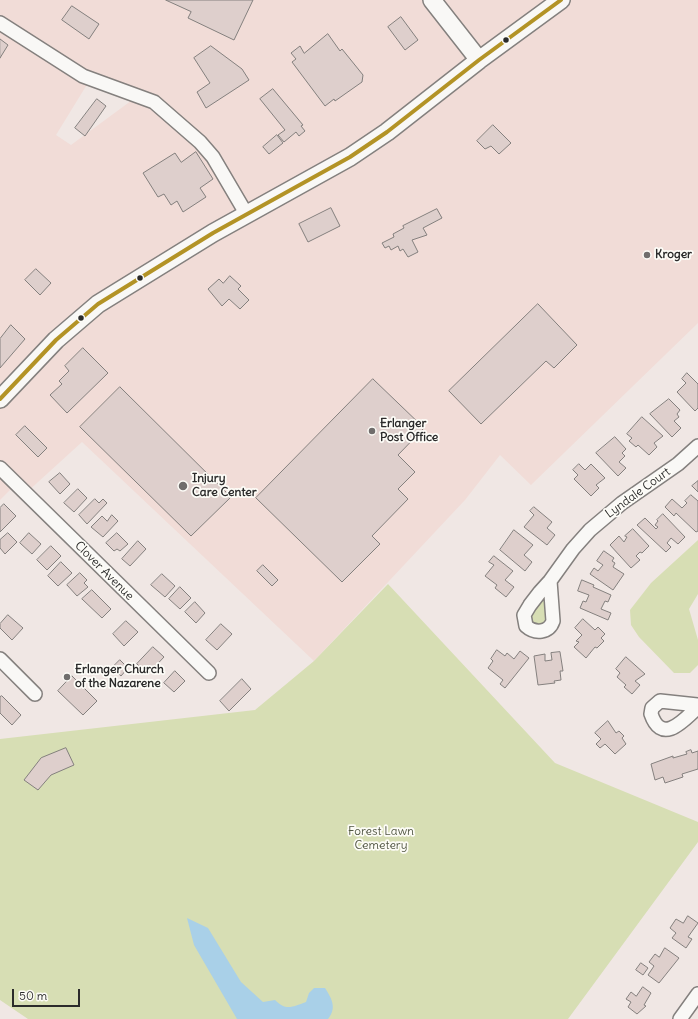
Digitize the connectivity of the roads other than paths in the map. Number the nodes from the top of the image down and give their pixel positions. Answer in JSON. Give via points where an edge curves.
{"nodes":[{"id":1,"x":432,"y":0,"type":"edge"},
{"id":2,"x":561,"y":0,"type":"edge"},
{"id":3,"x":0,"y":23,"type":"edge"},
{"id":4,"x":479,"y":60,"type":"junction"},
{"id":5,"x":248,"y":214,"type":"junction"},
{"id":6,"x":0,"y":399,"type":"edge"},
{"id":7,"x":698,"y":446,"type":"edge"},
{"id":8,"x":0,"y":468,"type":"edge"},
{"id":9,"x":550,"y":581,"type":"dead end"},
{"id":10,"x":0,"y":658,"type":"edge"},
{"id":11,"x":209,"y":673,"type":"dead end"},
{"id":12,"x":35,"y":694,"type":"dead end"},
{"id":13,"x":698,"y":994,"type":"edge"},
{"id":14,"x":680,"y":1019,"type":"edge"}],
"edges":[{"from":1,"to":4,"type":"main road"},
{"from":2,"to":4,"type":"main road"},
{"from":3,"to":5,"type":"street","via":[[83,76],[154,102],[200,142],[213,157]]},
{"from":4,"to":5,"type":"main road","via":[[387,132],[340,163]]},
{"from":5,"to":6,"type":"main road","via":[[202,239],[98,304],[56,340]]},
{"from":7,"to":9,"type":"street","name":"Lyndale Court","via":[[662,477],[607,514],[573,549]]},
{"from":8,"to":11,"type":"street","name":"Clover Avenue"},
{"from":10,"to":12,"type":"street"},
{"from":13,"to":14,"type":"street"}]}
